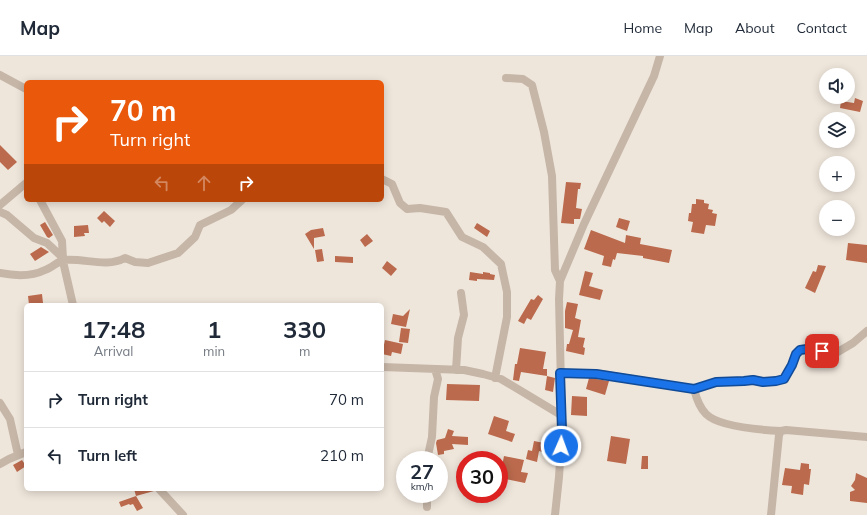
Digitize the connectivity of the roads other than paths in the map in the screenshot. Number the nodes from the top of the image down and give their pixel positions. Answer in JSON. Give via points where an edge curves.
{"nodes":[{"id":1,"x":660,"y":56,"type":"edge"},
{"id":2,"x":0,"y":75,"type":"edge"},
{"id":3,"x":506,"y":78,"type":"dead end"},
{"id":4,"x":24,"y":88,"type":"edge"},
{"id":5,"x":384,"y":180,"type":"edge"},
{"id":6,"x":24,"y":185,"type":"edge"},
{"id":7,"x":41,"y":202,"type":"edge"},
{"id":8,"x":240,"y":202,"type":"edge"},
{"id":9,"x":0,"y":205,"type":"edge"},
{"id":10,"x":0,"y":212,"type":"edge"},
{"id":11,"x":63,"y":260,"type":"junction"},
{"id":12,"x":0,"y":273,"type":"edge"},
{"id":13,"x":560,"y":281,"type":"junction"},
{"id":14,"x":461,"y":293,"type":"dead end"},
{"id":15,"x":73,"y":303,"type":"edge"},
{"id":16,"x":867,"y":331,"type":"edge"},
{"id":17,"x":384,"y":367,"type":"edge"},
{"id":18,"x":435,"y":369,"type":"junction"},
{"id":19,"x":456,"y":370,"type":"junction"},
{"id":20,"x":560,"y":373,"type":"junction"},
{"id":21,"x":495,"y":378,"type":"junction"},
{"id":22,"x":694,"y":389,"type":"junction"},
{"id":23,"x":0,"y":403,"type":"edge"},
{"id":24,"x":560,"y":415,"type":"junction"},
{"id":25,"x":781,"y":431,"type":"junction"},
{"id":26,"x":867,"y":437,"type":"edge"},
{"id":27,"x":429,"y":451,"type":"edge"},
{"id":28,"x":24,"y":453,"type":"edge"},
{"id":29,"x":18,"y":455,"type":"junction"},
{"id":30,"x":0,"y":464,"type":"edge"},
{"id":31,"x":161,"y":491,"type":"edge"},
{"id":32,"x":428,"y":503,"type":"edge"},
{"id":33,"x":428,"y":507,"type":"dead end"},
{"id":34,"x":183,"y":515,"type":"edge"},
{"id":35,"x":555,"y":515,"type":"edge"},
{"id":36,"x":771,"y":515,"type":"edge"}],
"edges":[{"from":1,"to":13,"type":"street","via":[[654,76]]},
{"from":2,"to":4,"type":"street"},
{"from":3,"to":13,"type":"street","via":[[523,80],[532,85],[552,176],[555,270]]},
{"from":5,"to":21,"type":"street","via":[[392,184],[400,203],[407,209],[446,212],[462,236],[484,248],[500,264],[507,292],[507,317]]},
{"from":6,"to":9,"type":"street"},
{"from":7,"to":11,"type":"street","via":[[62,241]]},
{"from":8,"to":11,"type":"street","via":[[231,210],[200,225],[196,237],[178,253],[148,263],[125,258],[97,262]]},
{"from":10,"to":11,"type":"street","via":[[34,238],[47,243]]},
{"from":11,"to":12,"type":"street","via":[[45,271],[20,276]]},
{"from":11,"to":15,"type":"street"},
{"from":13,"to":20,"type":"street"},
{"from":14,"to":19,"type":"street","via":[[464,315],[458,338]]},
{"from":16,"to":22,"type":"street","via":[[836,353],[800,350],[784,379],[763,382],[716,382]]},
{"from":17,"to":18,"type":"street"},
{"from":18,"to":19,"type":"street"},
{"from":18,"to":27,"type":"street","via":[[438,379]]},
{"from":19,"to":21,"type":"street"},
{"from":20,"to":22,"type":"street","via":[[596,374]]},
{"from":20,"to":24,"type":"street"},
{"from":21,"to":24,"type":"street"},
{"from":22,"to":25,"type":"street","via":[[706,414],[722,422],[754,429]]},
{"from":23,"to":29,"type":"street","via":[[10,419]]},
{"from":24,"to":35,"type":"street","via":[[561,438]]},
{"from":25,"to":26,"type":"street"},
{"from":25,"to":36,"type":"street"},
{"from":28,"to":29,"type":"street"},
{"from":29,"to":30,"type":"street"},
{"from":31,"to":34,"type":"street"},
{"from":32,"to":33,"type":"street"}]}
